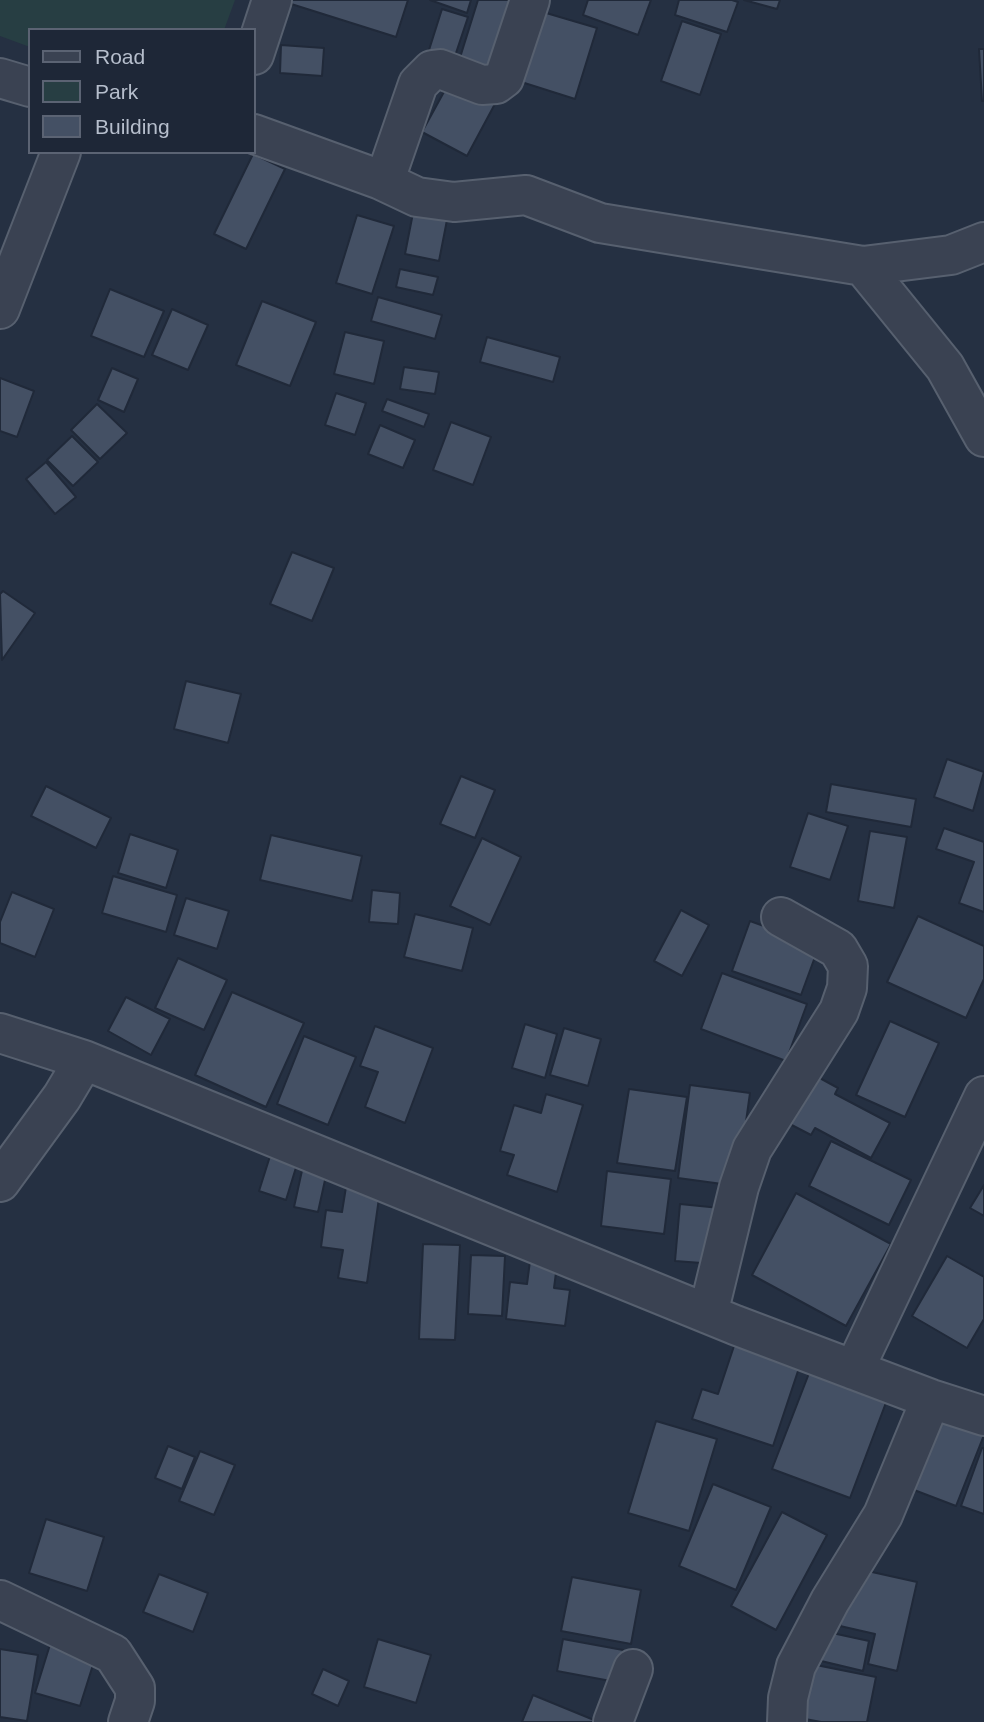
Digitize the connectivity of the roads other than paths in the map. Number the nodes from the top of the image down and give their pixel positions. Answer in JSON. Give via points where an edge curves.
{"nodes":[{"id":1,"x":272,"y":0,"type":"edge"},
{"id":2,"x":530,"y":0,"type":"edge"},
{"id":3,"x":256,"y":49,"type":"edge"},
{"id":4,"x":0,"y":78,"type":"edge"},
{"id":5,"x":28,"y":86,"type":"edge"},
{"id":6,"x":256,"y":135,"type":"edge"},
{"id":7,"x":60,"y":154,"type":"edge"},
{"id":8,"x":381,"y":180,"type":"junction"},
{"id":9,"x":984,"y":243,"type":"edge"},
{"id":10,"x":863,"y":266,"type":"junction"},
{"id":11,"x":0,"y":309,"type":"edge"},
{"id":12,"x":984,"y":437,"type":"edge"},
{"id":13,"x":780,"y":917,"type":"dead end"},
{"id":14,"x":0,"y":1033,"type":"edge"},
{"id":15,"x":84,"y":1060,"type":"junction"},
{"id":16,"x":981,"y":1114,"type":"edge"},
{"id":17,"x":0,"y":1182,"type":"edge"},
{"id":18,"x":708,"y":1314,"type":"junction"},
{"id":19,"x":855,"y":1370,"type":"junction"},
{"id":20,"x":930,"y":1399,"type":"junction"},
{"id":21,"x":984,"y":1416,"type":"edge"},
{"id":22,"x":0,"y":1600,"type":"edge"},
{"id":23,"x":633,"y":1669,"type":"dead end"},
{"id":24,"x":128,"y":1722,"type":"edge"},
{"id":25,"x":613,"y":1722,"type":"edge"},
{"id":26,"x":788,"y":1722,"type":"edge"}],
"edges":[{"from":1,"to":3,"type":"street"},
{"from":2,"to":8,"type":"street","via":[[504,78],[482,85],[440,69],[418,83]]},
{"from":4,"to":5,"type":"street"},
{"from":6,"to":8,"type":"street"},
{"from":7,"to":11,"type":"street"},
{"from":8,"to":10,"type":"street","via":[[416,197],[454,202],[526,195],[600,223]]},
{"from":9,"to":10,"type":"street","via":[[951,256]]},
{"from":10,"to":12,"type":"street","via":[[945,367]]},
{"from":13,"to":18,"type":"street","via":[[838,949],[848,966],[847,988],[839,1011],[752,1149],[738,1187]]},
{"from":14,"to":15,"type":"street"},
{"from":15,"to":17,"type":"street"},
{"from":15,"to":18,"type":"street"},
{"from":16,"to":19,"type":"street"},
{"from":18,"to":19,"type":"street"},
{"from":19,"to":20,"type":"street"},
{"from":20,"to":21,"type":"street"},
{"from":20,"to":26,"type":"street","via":[[883,1515],[796,1666]]},
{"from":22,"to":24,"type":"street","via":[[113,1654],[135,1688]]},
{"from":23,"to":25,"type":"street"}]}
